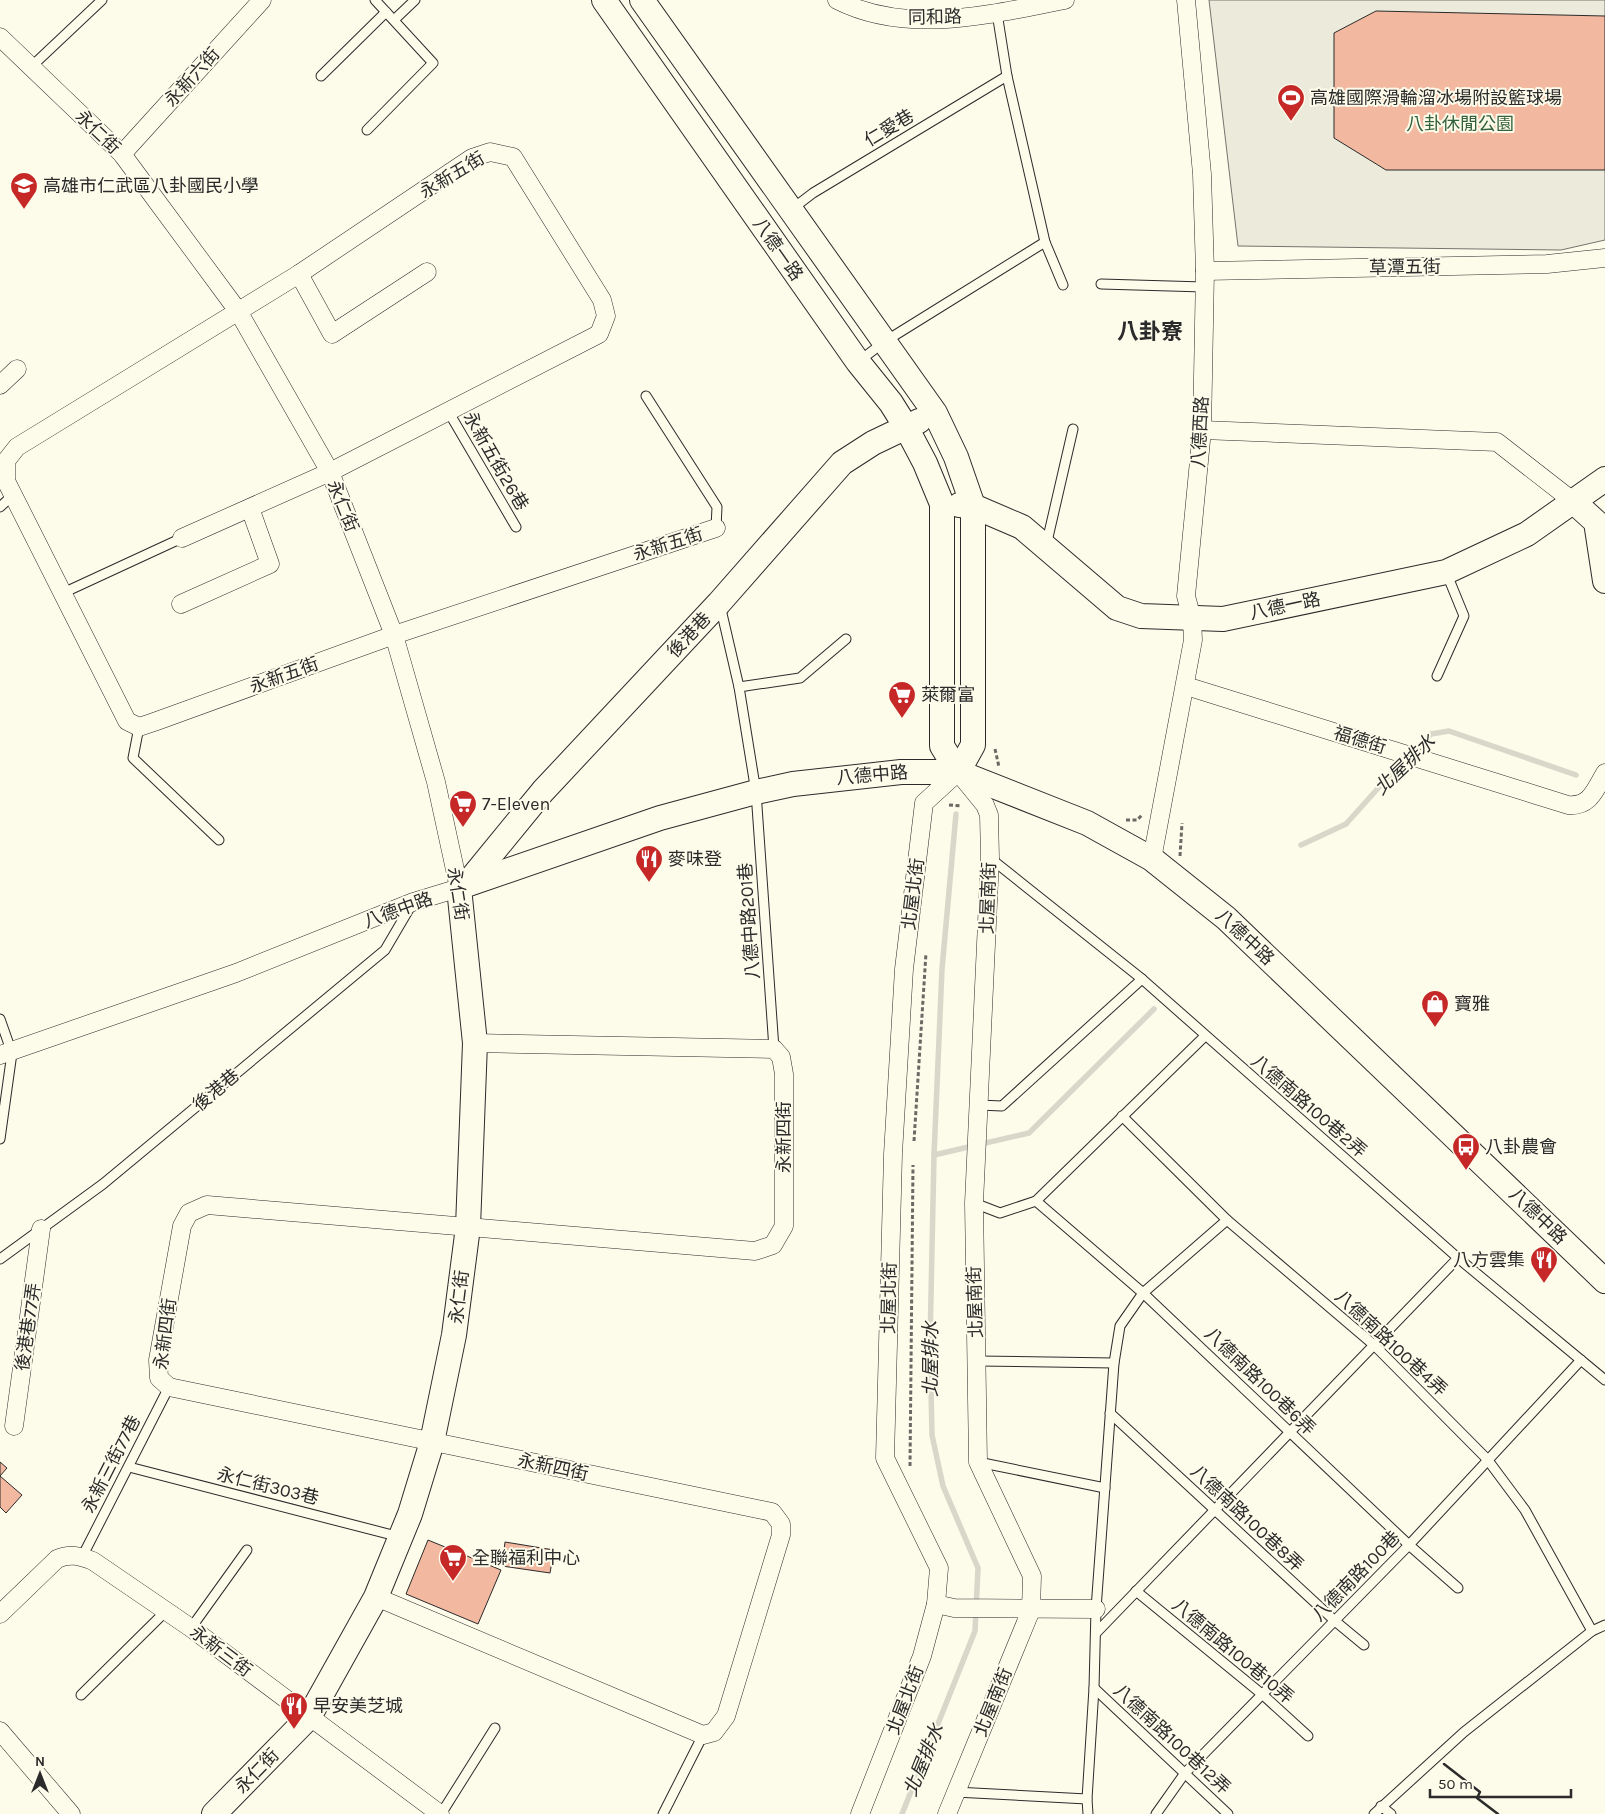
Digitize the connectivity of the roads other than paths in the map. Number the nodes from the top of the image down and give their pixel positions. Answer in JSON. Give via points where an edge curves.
{"nodes":[{"id":1,"x":102,"y":0,"type":"edge"},
{"id":2,"x":262,"y":0,"type":"edge"},
{"id":3,"x":375,"y":0,"type":"edge"},
{"id":4,"x":415,"y":0,"type":"edge"},
{"id":5,"x":604,"y":0,"type":"edge"},
{"id":6,"x":642,"y":0,"type":"edge"},
{"id":7,"x":837,"y":0,"type":"edge"},
{"id":8,"x":1065,"y":0,"type":"edge"},
{"id":9,"x":1186,"y":0,"type":"edge"},
{"id":10,"x":386,"y":12,"type":"junction"},
{"id":11,"x":997,"y":13,"type":"junction"},
{"id":12,"x":394,"y":20,"type":"junction"},
{"id":13,"x":0,"y":37,"type":"edge"},
{"id":14,"x":31,"y":67,"type":"junction"},
{"id":15,"x":322,"y":76,"type":"dead end"},
{"id":16,"x":1006,"y":76,"type":"junction"},
{"id":17,"x":367,"y":130,"type":"dead end"},
{"id":18,"x":122,"y":154,"type":"junction"},
{"id":19,"x":791,"y":210,"type":"junction"},
{"id":20,"x":1045,"y":242,"type":"junction"},
{"id":21,"x":1605,"y":258,"type":"edge"},
{"id":22,"x":427,"y":272,"type":"dead end"},
{"id":23,"x":299,"y":274,"type":"junction"},
{"id":24,"x":1204,"y":279,"type":"junction"},
{"id":25,"x":1101,"y":284,"type":"dead end"},
{"id":26,"x":1063,"y":285,"type":"dead end"},
{"id":27,"x":238,"y":310,"type":"junction"},
{"id":28,"x":884,"y":342,"type":"junction"},
{"id":29,"x":858,"y":362,"type":"junction"},
{"id":30,"x":17,"y":369,"type":"dead end"},
{"id":31,"x":0,"y":385,"type":"edge"},
{"id":32,"x":646,"y":396,"type":"dead end"},
{"id":33,"x":448,"y":411,"type":"junction"},
{"id":34,"x":935,"y":413,"type":"junction"},
{"id":35,"x":906,"y":427,"type":"junction"},
{"id":36,"x":1073,"y":429,"type":"dead end"},
{"id":37,"x":1202,"y":430,"type":"junction"},
{"id":38,"x":3,"y":459,"type":"edge"},
{"id":39,"x":330,"y":472,"type":"junction"},
{"id":40,"x":1605,"y":478,"type":"edge"},
{"id":41,"x":13,"y":495,"type":"junction"},
{"id":42,"x":1574,"y":502,"type":"junction"},
{"id":43,"x":942,"y":504,"type":"junction"},
{"id":44,"x":973,"y":506,"type":"junction"},
{"id":45,"x":0,"y":507,"type":"edge"},
{"id":46,"x":250,"y":508,"type":"junction"},
{"id":47,"x":516,"y":526,"type":"dead end"},
{"id":48,"x":1600,"y":526,"type":"edge"},
{"id":49,"x":716,"y":528,"type":"joint"},
{"id":50,"x":182,"y":538,"type":"joint"},
{"id":51,"x":1045,"y":547,"type":"junction"},
{"id":52,"x":1446,"y":572,"type":"junction"},
{"id":53,"x":1605,"y":581,"type":"edge"},
{"id":54,"x":63,"y":593,"type":"junction"},
{"id":55,"x":719,"y":603,"type":"junction"},
{"id":56,"x":181,"y":604,"type":"dead end"},
{"id":57,"x":1192,"y":619,"type":"junction"},
{"id":58,"x":394,"y":635,"type":"junction"},
{"id":59,"x":846,"y":639,"type":"dead end"},
{"id":60,"x":1437,"y":676,"type":"dead end"},
{"id":61,"x":1186,"y":686,"type":"junction"},
{"id":62,"x":739,"y":687,"type":"junction"},
{"id":63,"x":139,"y":727,"type":"junction"},
{"id":64,"x":958,"y":772,"type":"junction"},
{"id":65,"x":1605,"y":773,"type":"edge"},
{"id":66,"x":756,"y":792,"type":"junction"},
{"id":67,"x":219,"y":840,"type":"dead end"},
{"id":68,"x":990,"y":858,"type":"junction"},
{"id":69,"x":1152,"y":859,"type":"junction"},
{"id":70,"x":462,"y":887,"type":"junction"},
{"id":71,"x":413,"y":902,"type":"junction"},
{"id":72,"x":1142,"y":980,"type":"junction"},
{"id":73,"x":0,"y":1019,"type":"edge"},
{"id":74,"x":1205,"y":1036,"type":"junction"},
{"id":75,"x":475,"y":1043,"type":"junction"},
{"id":76,"x":774,"y":1048,"type":"junction"},
{"id":77,"x":6,"y":1054,"type":"edge"},
{"id":78,"x":978,"y":1110,"type":"junction"},
{"id":79,"x":1122,"y":1116,"type":"junction"},
{"id":80,"x":0,"y":1139,"type":"edge"},
{"id":81,"x":1036,"y":1201,"type":"junction"},
{"id":82,"x":974,"y":1203,"type":"junction"},
{"id":83,"x":1227,"y":1220,"type":"junction"},
{"id":84,"x":468,"y":1227,"type":"junction"},
{"id":85,"x":41,"y":1229,"type":"junction"},
{"id":86,"x":1458,"y":1258,"type":"junction"},
{"id":87,"x":0,"y":1259,"type":"edge"},
{"id":88,"x":1605,"y":1282,"type":"edge"},
{"id":89,"x":1143,"y":1293,"type":"junction"},
{"id":90,"x":1374,"y":1346,"type":"junction"},
{"id":91,"x":1580,"y":1360,"type":"junction"},
{"id":92,"x":977,"y":1361,"type":"junction"},
{"id":93,"x":1114,"y":1363,"type":"junction"},
{"id":94,"x":1605,"y":1380,"type":"edge"},
{"id":95,"x":169,"y":1387,"type":"junction"},
{"id":96,"x":1110,"y":1413,"type":"junction"},
{"id":97,"x":14,"y":1426,"type":"dead end"},
{"id":98,"x":1290,"y":1432,"type":"junction"},
{"id":99,"x":432,"y":1442,"type":"junction"},
{"id":100,"x":1487,"y":1459,"type":"junction"},
{"id":101,"x":978,"y":1462,"type":"junction"},
{"id":102,"x":128,"y":1467,"type":"junction"},
{"id":103,"x":1105,"y":1488,"type":"junction"},
{"id":104,"x":1214,"y":1510,"type":"junction"},
{"id":105,"x":400,"y":1537,"type":"junction"},
{"id":106,"x":1409,"y":1545,"type":"junction"},
{"id":107,"x":247,"y":1550,"type":"dead end"},
{"id":108,"x":82,"y":1557,"type":"junction"},
{"id":109,"x":1458,"y":1588,"type":"dead end"},
{"id":110,"x":1136,"y":1591,"type":"junction"},
{"id":111,"x":376,"y":1597,"type":"junction"},
{"id":112,"x":936,"y":1604,"type":"junction"},
{"id":113,"x":1096,"y":1609,"type":"junction"},
{"id":114,"x":1031,"y":1610,"type":"junction"},
{"id":115,"x":166,"y":1611,"type":"junction"},
{"id":116,"x":0,"y":1614,"type":"edge"},
{"id":117,"x":1335,"y":1621,"type":"junction"},
{"id":118,"x":1605,"y":1625,"type":"edge"},
{"id":119,"x":191,"y":1628,"type":"junction"},
{"id":120,"x":1592,"y":1632,"type":"junction"},
{"id":121,"x":1096,"y":1633,"type":"junction"},
{"id":122,"x":1364,"y":1645,"type":"dead end"},
{"id":123,"x":1094,"y":1688,"type":"junction"},
{"id":124,"x":81,"y":1695,"type":"dead end"},
{"id":125,"x":1263,"y":1695,"type":"junction"},
{"id":126,"x":309,"y":1717,"type":"junction"},
{"id":127,"x":495,"y":1728,"type":"dead end"},
{"id":128,"x":0,"y":1730,"type":"edge"},
{"id":129,"x":702,"y":1735,"type":"junction"},
{"id":130,"x":1308,"y":1736,"type":"dead end"},
{"id":131,"x":1185,"y":1773,"type":"junction"},
{"id":132,"x":955,"y":1792,"type":"junction"},
{"id":133,"x":1087,"y":1799,"type":"junction"},
{"id":134,"x":1381,"y":1806,"type":"junction"},
{"id":135,"x":71,"y":1814,"type":"edge"},
{"id":136,"x":214,"y":1814,"type":"edge"},
{"id":137,"x":441,"y":1814,"type":"edge"},
{"id":138,"x":663,"y":1814,"type":"edge"},
{"id":139,"x":860,"y":1814,"type":"edge"},
{"id":140,"x":947,"y":1814,"type":"edge"},
{"id":141,"x":1088,"y":1814,"type":"edge"},
{"id":142,"x":1156,"y":1814,"type":"edge"},
{"id":143,"x":1228,"y":1814,"type":"edge"},
{"id":144,"x":1374,"y":1814,"type":"edge"},
{"id":145,"x":1391,"y":1814,"type":"edge"}],
"edges":[{"from":1,"to":14,"type":"lane"},
{"from":2,"to":18,"type":"street","name":"永新六街"},
{"from":3,"to":10,"type":"lane"},
{"from":4,"to":12,"type":"lane"},
{"from":5,"to":29,"type":"street","name":"八德一路"},
{"from":6,"to":19,"type":"street","name":"八德一路"},
{"from":7,"to":11,"type":"street","name":"同和路","via":[[848,6],[897,18],[946,20]]},
{"from":8,"to":11,"type":"street","name":"同和路"},
{"from":9,"to":24,"type":"street","name":"八德西路","via":[[1202,174]]},
{"from":10,"to":12,"type":"lane"},
{"from":10,"to":15,"type":"lane"},
{"from":11,"to":16,"type":"lane"},
{"from":12,"to":17,"type":"lane","via":[[433,63]]},
{"from":13,"to":14,"type":"street","name":"永仁街"},
{"from":14,"to":18,"type":"street","name":"永仁街"},
{"from":16,"to":19,"type":"lane","name":"仁愛巷","via":[[813,193]]},
{"from":16,"to":20,"type":"lane"},
{"from":18,"to":27,"type":"street","name":"永仁街"},
{"from":19,"to":28,"type":"street","name":"八德一路"},
{"from":20,"to":26,"type":"lane"},
{"from":20,"to":28,"type":"lane"},
{"from":21,"to":24,"type":"street","name":"草潭五街","via":[[1548,264]]},
{"from":22,"to":23,"type":"street","via":[[332,334]]},
{"from":23,"to":27,"type":"street","name":"永新五街"},
{"from":23,"to":33,"type":"street","name":"永新五街","via":[[472,158],[490,152],[513,157],[602,300],[606,316],[599,334]]},
{"from":24,"to":25,"type":"lane"},
{"from":24,"to":37,"type":"street","name":"八德西路"},
{"from":27,"to":38,"type":"street","name":"永新五街","via":[[17,446]]},
{"from":27,"to":39,"type":"street","name":"永仁街"},
{"from":28,"to":29,"type":"lane"},
{"from":28,"to":34,"type":"street","name":"八德一路"},
{"from":29,"to":35,"type":"street","name":"八德一路"},
{"from":30,"to":31,"type":"street"},
{"from":32,"to":49,"type":"lane","via":[[717,508]]},
{"from":33,"to":39,"type":"street","name":"永新五街"},
{"from":33,"to":47,"type":"lane","name":"永新五街26巷"},
{"from":34,"to":35,"type":"street","name":"後港巷"},
{"from":34,"to":44,"type":"street","name":"八德一路","via":[[956,456]]},
{"from":35,"to":43,"type":"street","name":"八德一路"},
{"from":35,"to":55,"type":"street","name":"後港巷","via":[[842,463]]},
{"from":36,"to":51,"type":"lane"},
{"from":37,"to":42,"type":"street","via":[[1497,442]]},
{"from":37,"to":57,"type":"street","name":"八德西路","via":[[1186,596]]},
{"from":38,"to":41,"type":"street","name":"永新五街","via":[[6,481]]},
{"from":39,"to":46,"type":"street","name":"永新五街"},
{"from":39,"to":58,"type":"street","name":"永仁街"},
{"from":40,"to":42,"type":"street","name":"八德一路"},
{"from":41,"to":45,"type":"lane"},
{"from":41,"to":54,"type":"street","name":"永新五街"},
{"from":42,"to":48,"type":"street"},
{"from":42,"to":52,"type":"street","name":"八德一路","via":[[1527,534]]},
{"from":43,"to":44,"type":"street","name":"八德一路"},
{"from":43,"to":64,"type":"street","name":"八德一路","via":[[942,746]]},
{"from":44,"to":51,"type":"street","name":"八德一路","via":[[1022,527]]},
{"from":44,"to":64,"type":"street","name":"八德一路","via":[[974,745]]},
{"from":46,"to":50,"type":"street","name":"永新五街"},
{"from":46,"to":56,"type":"street","via":[[270,564]]},
{"from":48,"to":53,"type":"street"},
{"from":49,"to":58,"type":"street","name":"永新五街"},
{"from":50,"to":54,"type":"lane"},
{"from":51,"to":57,"type":"street","name":"八德一路","via":[[1117,608],[1141,616]]},
{"from":52,"to":57,"type":"street","name":"八德一路","via":[[1223,619]]},
{"from":52,"to":60,"type":"lane","via":[[1464,616]]},
{"from":54,"to":63,"type":"street","name":"永新五街","via":[[127,721]]},
{"from":55,"to":62,"type":"lane","name":"八德中路201巷"},
{"from":55,"to":70,"type":"street","name":"後港巷","via":[[543,791]]},
{"from":57,"to":61,"type":"street","name":"八德西路","via":[[1193,640]]},
{"from":58,"to":63,"type":"street","name":"永新五街"},
{"from":58,"to":70,"type":"street","name":"永仁街"},
{"from":59,"to":62,"type":"lane","via":[[800,678]]},
{"from":61,"to":65,"type":"street","name":"福德街","via":[[1568,805],[1590,800]]},
{"from":61,"to":69,"type":"street","name":"八德西路"},
{"from":62,"to":66,"type":"lane","name":"八德中路201巷"},
{"from":63,"to":67,"type":"lane","via":[[134,758]]},
{"from":64,"to":66,"type":"street","name":"八德中路","via":[[901,772],[793,784]]},
{"from":64,"to":68,"type":"street","name":"北屋南街","via":[[985,805]]},
{"from":64,"to":69,"type":"street","name":"八德中路","via":[[1087,823]]},
{"from":64,"to":112,"type":"street","name":"北屋北街","via":[[924,803],[904,970],[893,1154],[885,1458],[939,1568]]},
{"from":66,"to":70,"type":"street","name":"八德中路","via":[[660,818]]},
{"from":66,"to":76,"type":"lane","name":"八德中路201巷"},
{"from":68,"to":72,"type":"lane","name":"八德南路100巷2弄"},
{"from":68,"to":78,"type":"street","name":"北屋南街"},
{"from":69,"to":88,"type":"street","name":"八德中路","via":[[1226,918]]},
{"from":70,"to":71,"type":"street","name":"八德中路"},
{"from":70,"to":75,"type":"street","name":"永仁街"},
{"from":71,"to":77,"type":"street","name":"八德中路","via":[[236,973]]},
{"from":71,"to":85,"type":"lane","name":"後港巷","via":[[385,950],[103,1184]]},
{"from":72,"to":74,"type":"lane","name":"八德南路100巷2弄"},
{"from":72,"to":78,"type":"lane","via":[[1002,1106]]},
{"from":73,"to":77,"type":"lane"},
{"from":74,"to":79,"type":"lane"},
{"from":74,"to":86,"type":"lane","name":"八德南路100巷2弄"},
{"from":75,"to":76,"type":"street"},
{"from":75,"to":84,"type":"street","name":"永仁街"},
{"from":76,"to":84,"type":"street","name":"永新四街","via":[[781,1057],[784,1074],[784,1226],[773,1246],[755,1251]]},
{"from":77,"to":80,"type":"lane"},
{"from":78,"to":82,"type":"street","name":"北屋南街"},
{"from":79,"to":81,"type":"lane"},
{"from":79,"to":83,"type":"lane","name":"八德南路100巷4弄"},
{"from":81,"to":82,"type":"lane","via":[[1000,1213]]},
{"from":81,"to":89,"type":"lane","name":"八德南路100巷6弄"},
{"from":82,"to":92,"type":"street","name":"北屋南街"},
{"from":83,"to":89,"type":"lane"},
{"from":83,"to":90,"type":"lane","name":"八德南路100巷4弄"},
{"from":84,"to":95,"type":"street","name":"永新四街","via":[[207,1205],[189,1213],[182,1226],[158,1360],[159,1378]]},
{"from":84,"to":99,"type":"street","name":"永仁街","via":[[454,1334]]},
{"from":85,"to":87,"type":"lane","name":"後港巷"},
{"from":85,"to":97,"type":"street","name":"後港巷77弄"},
{"from":86,"to":90,"type":"lane"},
{"from":86,"to":91,"type":"lane","name":"八德南路100巷2弄"},
{"from":89,"to":93,"type":"lane","via":[[1120,1326]]},
{"from":89,"to":98,"type":"lane","name":"八德南路100巷6弄"},
{"from":90,"to":98,"type":"lane"},
{"from":90,"to":100,"type":"lane","name":"八德南路100巷4弄"},
{"from":91,"to":94,"type":"lane","name":"八德南路100巷2弄"},
{"from":91,"to":100,"type":"lane","name":"八德南路100巷"},
{"from":92,"to":93,"type":"lane"},
{"from":92,"to":101,"type":"street","name":"北屋南街"},
{"from":93,"to":96,"type":"lane"},
{"from":95,"to":99,"type":"street","name":"永新四街"},
{"from":95,"to":102,"type":"lane","name":"永新三街77巷"},
{"from":96,"to":103,"type":"lane"},
{"from":96,"to":104,"type":"lane","name":"八德南路100巷8弄"},
{"from":98,"to":104,"type":"lane"},
{"from":98,"to":106,"type":"lane","name":"八德南路100巷6弄"},
{"from":99,"to":105,"type":"street","name":"永仁街"},
{"from":99,"to":129,"type":"street","name":"永新四街","via":[[772,1512],[781,1524],[781,1535],[726,1716],[714,1732]]},
{"from":100,"to":106,"type":"lane","name":"八德南路100巷"},
{"from":100,"to":120,"type":"lane","name":"八德南路100巷4弄","via":[[1525,1510]]},
{"from":101,"to":103,"type":"lane"},
{"from":101,"to":114,"type":"street","name":"北屋南街","via":[[1032,1576]]},
{"from":102,"to":105,"type":"lane","name":"永仁街303巷"},
{"from":102,"to":108,"type":"lane","name":"永新三街77巷"},
{"from":103,"to":113,"type":"lane"},
{"from":104,"to":110,"type":"lane"},
{"from":104,"to":117,"type":"lane","name":"八德南路100巷8弄"},
{"from":105,"to":111,"type":"street","name":"永仁街"},
{"from":106,"to":109,"type":"lane","name":"八德南路100巷6弄"},
{"from":106,"to":117,"type":"lane","name":"八德南路100巷"},
{"from":107,"to":119,"type":"lane"},
{"from":108,"to":115,"type":"street","name":"永新三街","via":[[93,1561]]},
{"from":108,"to":116,"type":"street","via":[[66,1555],[57,1559]]},
{"from":110,"to":121,"type":"lane"},
{"from":110,"to":125,"type":"lane","name":"八德南路100巷10弄"},
{"from":111,"to":126,"type":"street","name":"永仁街"},
{"from":111,"to":129,"type":"street"},
{"from":112,"to":114,"type":"street","via":[[954,1608]]},
{"from":112,"to":139,"type":"street","name":"北屋北街","via":[[922,1656]]},
{"from":113,"to":114,"type":"street"},
{"from":113,"to":121,"type":"lane"},
{"from":114,"to":132,"type":"street","name":"北屋南街"},
{"from":115,"to":119,"type":"street","name":"永新三街"},
{"from":115,"to":124,"type":"lane"},
{"from":117,"to":122,"type":"lane","name":"八德南路100巷8弄"},
{"from":117,"to":125,"type":"lane","name":"八德南路100巷"},
{"from":118,"to":120,"type":"lane"},
{"from":119,"to":126,"type":"street","name":"永新三街"},
{"from":120,"to":134,"type":"lane","via":[[1464,1732]]},
{"from":121,"to":123,"type":"lane"},
{"from":123,"to":131,"type":"lane","name":"八德南路100巷12弄"},
{"from":123,"to":133,"type":"lane"},
{"from":125,"to":130,"type":"lane","name":"八德南路100巷10弄"},
{"from":125,"to":131,"type":"lane","name":"八德南路100巷"},
{"from":126,"to":136,"type":"street","name":"永仁街"},
{"from":126,"to":137,"type":"street","name":"永新三街"},
{"from":127,"to":137,"type":"lane"},
{"from":128,"to":135,"type":"street"},
{"from":129,"to":138,"type":"lane"},
{"from":131,"to":142,"type":"lane","name":"八德南路100巷"},
{"from":131,"to":143,"type":"lane","name":"八德南路100巷12弄"},
{"from":132,"to":133,"type":"lane"},
{"from":132,"to":140,"type":"street","name":"北屋南街"},
{"from":133,"to":141,"type":"lane"},
{"from":134,"to":144,"type":"lane"},
{"from":134,"to":145,"type":"lane"}]}
